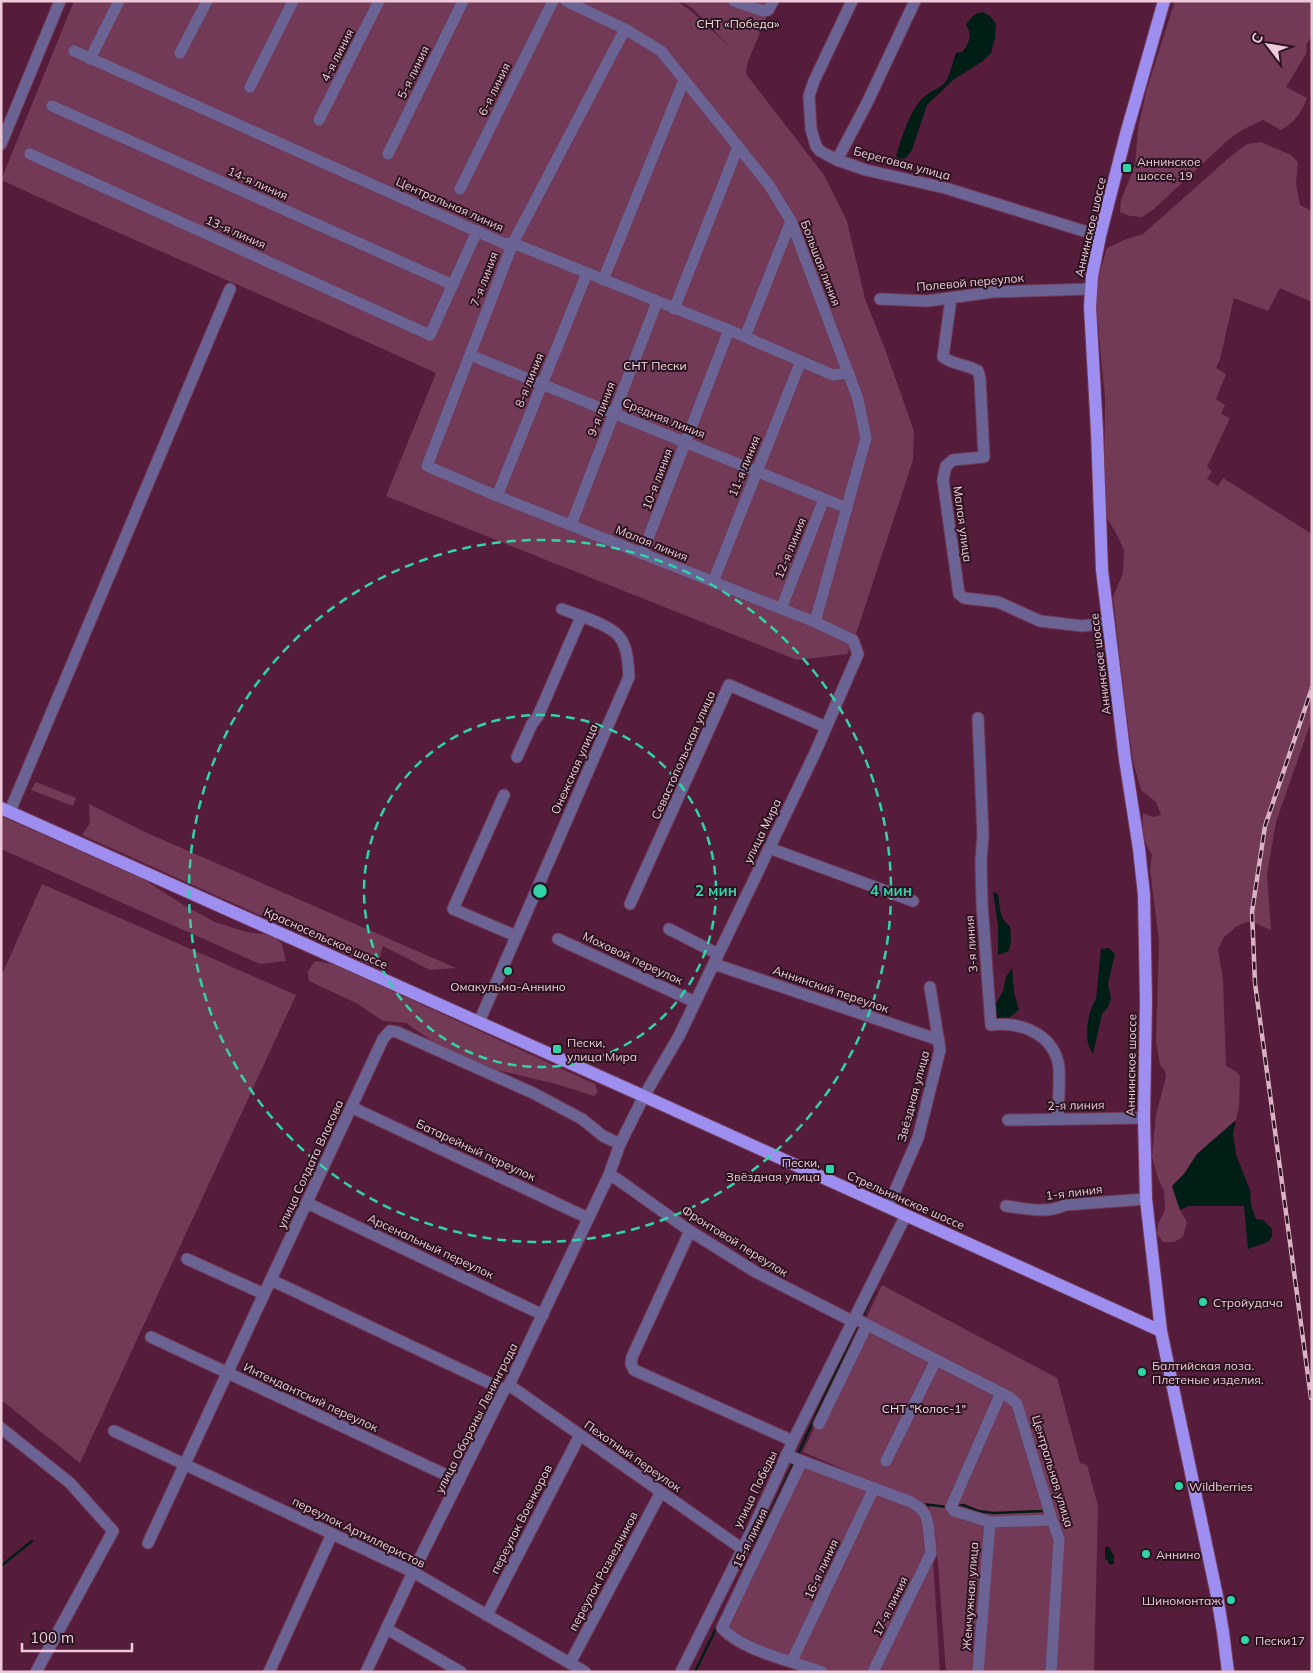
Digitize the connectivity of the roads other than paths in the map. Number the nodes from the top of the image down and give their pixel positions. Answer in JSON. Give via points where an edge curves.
{"nodes":[{"id":1,"x":60,"y":1,"type":"edge"},
{"id":2,"x":119,"y":1,"type":"edge"},
{"id":3,"x":207,"y":1,"type":"edge"},
{"id":4,"x":293,"y":1,"type":"edge"},
{"id":5,"x":379,"y":1,"type":"edge"},
{"id":6,"x":463,"y":1,"type":"edge"},
{"id":7,"x":553,"y":1,"type":"edge"},
{"id":8,"x":566,"y":1,"type":"edge"},
{"id":9,"x":734,"y":1,"type":"edge"},
{"id":10,"x":852,"y":1,"type":"edge"},
{"id":11,"x":915,"y":1,"type":"edge"},
{"id":12,"x":1164,"y":1,"type":"edge"},
{"id":13,"x":770,"y":6,"type":"edge"},
{"id":14,"x":624,"y":29,"type":"junction"},
{"id":15,"x":74,"y":52,"type":"dead end"},
{"id":16,"x":180,"y":53,"type":"dead end"},
{"id":17,"x":90,"y":58,"type":"junction"},
{"id":18,"x":684,"y":80,"type":"junction"},
{"id":19,"x":250,"y":87,"type":"dead end"},
{"id":20,"x":52,"y":106,"type":"dead end"},
{"id":21,"x":319,"y":120,"type":"dead end"},
{"id":22,"x":1,"y":144,"type":"edge"},
{"id":23,"x":738,"y":147,"type":"junction"},
{"id":24,"x":30,"y":154,"type":"dead end"},
{"id":25,"x":388,"y":154,"type":"dead end"},
{"id":26,"x":837,"y":160,"type":"junction"},
{"id":27,"x":460,"y":189,"type":"dead end"},
{"id":28,"x":791,"y":220,"type":"junction"},
{"id":29,"x":477,"y":231,"type":"junction"},
{"id":30,"x":1100,"y":236,"type":"junction"},
{"id":31,"x":513,"y":243,"type":"junction"},
{"id":32,"x":587,"y":274,"type":"junction"},
{"id":33,"x":603,"y":280,"type":"junction"},
{"id":34,"x":453,"y":285,"type":"junction"},
{"id":35,"x":230,"y":289,"type":"dead end"},
{"id":36,"x":1091,"y":289,"type":"junction"},
{"id":37,"x":952,"y":298,"type":"junction"},
{"id":38,"x":880,"y":299,"type":"dead end"},
{"id":39,"x":658,"y":302,"type":"junction"},
{"id":40,"x":674,"y":309,"type":"junction"},
{"id":41,"x":729,"y":330,"type":"junction"},
{"id":42,"x":745,"y":337,"type":"junction"},
{"id":43,"x":470,"y":355,"type":"junction"},
{"id":44,"x":800,"y":361,"type":"junction"},
{"id":45,"x":849,"y":374,"type":"junction"},
{"id":46,"x":542,"y":384,"type":"junction"},
{"id":47,"x":614,"y":413,"type":"junction"},
{"id":48,"x":686,"y":442,"type":"junction"},
{"id":49,"x":427,"y":466,"type":"joint"},
{"id":50,"x":757,"y":471,"type":"junction"},
{"id":51,"x":497,"y":496,"type":"junction"},
{"id":52,"x":824,"y":498,"type":"junction"},
{"id":53,"x":847,"y":508,"type":"junction"},
{"id":54,"x":571,"y":525,"type":"junction"},
{"id":55,"x":642,"y":554,"type":"junction"},
{"id":56,"x":713,"y":582,"type":"junction"},
{"id":57,"x":562,"y":609,"type":"dead end"},
{"id":58,"x":781,"y":609,"type":"junction"},
{"id":59,"x":581,"y":617,"type":"junction"},
{"id":60,"x":815,"y":622,"type":"junction"},
{"id":61,"x":1109,"y":623,"type":"junction"},
{"id":62,"x":858,"y":654,"type":"joint"},
{"id":63,"x":978,"y":718,"type":"dead end"},
{"id":64,"x":826,"y":727,"type":"junction"},
{"id":65,"x":517,"y":757,"type":"dead end"},
{"id":66,"x":504,"y":795,"type":"dead end"},
{"id":67,"x":5,"y":810,"type":"edge"},
{"id":68,"x":769,"y":848,"type":"junction"},
{"id":69,"x":914,"y":902,"type":"dead end"},
{"id":70,"x":630,"y":904,"type":"dead end"},
{"id":71,"x":669,"y":930,"type":"dead end"},
{"id":72,"x":516,"y":936,"type":"junction"},
{"id":73,"x":558,"y":939,"type":"dead end"},
{"id":74,"x":716,"y":959,"type":"junction"},
{"id":75,"x":930,"y":987,"type":"dead end"},
{"id":76,"x":695,"y":1002,"type":"junction"},
{"id":77,"x":479,"y":1022,"type":"junction"},
{"id":78,"x":939,"y":1040,"type":"junction"},
{"id":79,"x":642,"y":1095,"type":"junction"},
{"id":80,"x":352,"y":1107,"type":"junction"},
{"id":81,"x":1144,"y":1118,"type":"junction"},
{"id":82,"x":1058,"y":1119,"type":"junction"},
{"id":83,"x":1008,"y":1120,"type":"dead end"},
{"id":84,"x":620,"y":1144,"type":"junction"},
{"id":85,"x":609,"y":1175,"type":"junction"},
{"id":86,"x":1146,"y":1199,"type":"junction"},
{"id":87,"x":307,"y":1203,"type":"junction"},
{"id":88,"x":1006,"y":1206,"type":"dead end"},
{"id":89,"x":888,"y":1208,"type":"junction"},
{"id":90,"x":906,"y":1215,"type":"junction"},
{"id":91,"x":588,"y":1218,"type":"junction"},
{"id":92,"x":690,"y":1231,"type":"junction"},
{"id":93,"x":187,"y":1259,"type":"dead end"},
{"id":94,"x":271,"y":1280,"type":"junction"},
{"id":95,"x":264,"y":1294,"type":"junction"},
{"id":96,"x":543,"y":1315,"type":"junction"},
{"id":97,"x":853,"y":1320,"type":"junction"},
{"id":98,"x":868,"y":1325,"type":"junction"},
{"id":99,"x":1161,"y":1331,"type":"junction"},
{"id":100,"x":151,"y":1337,"type":"dead end"},
{"id":101,"x":936,"y":1360,"type":"junction"},
{"id":102,"x":228,"y":1374,"type":"junction"},
{"id":103,"x":507,"y":1388,"type":"junction"},
{"id":104,"x":1001,"y":1393,"type":"junction"},
{"id":105,"x":819,"y":1424,"type":"dead end"},
{"id":106,"x":1,"y":1428,"type":"edge"},
{"id":107,"x":114,"y":1432,"type":"dead end"},
{"id":108,"x":580,"y":1436,"type":"junction"},
{"id":109,"x":793,"y":1441,"type":"junction"},
{"id":110,"x":786,"y":1455,"type":"junction"},
{"id":111,"x":802,"y":1461,"type":"junction"},
{"id":112,"x":886,"y":1461,"type":"dead end"},
{"id":113,"x":185,"y":1465,"type":"junction"},
{"id":114,"x":459,"y":1481,"type":"junction"},
{"id":115,"x":874,"y":1488,"type":"junction"},
{"id":116,"x":661,"y":1492,"type":"junction"},
{"id":117,"x":1052,"y":1520,"type":"junction"},
{"id":118,"x":990,"y":1522,"type":"junction"},
{"id":119,"x":332,"y":1534,"type":"junction"},
{"id":120,"x":148,"y":1543,"type":"dead end"},
{"id":121,"x":741,"y":1548,"type":"junction"},
{"id":122,"x":413,"y":1572,"type":"junction"},
{"id":123,"x":488,"y":1615,"type":"junction"},
{"id":124,"x":387,"y":1629,"type":"junction"},
{"id":125,"x":792,"y":1661,"type":"junction"},
{"id":126,"x":570,"y":1663,"type":"junction"},
{"id":127,"x":36,"y":1672,"type":"edge"},
{"id":128,"x":269,"y":1672,"type":"edge"},
{"id":129,"x":366,"y":1672,"type":"edge"},
{"id":130,"x":461,"y":1672,"type":"edge"},
{"id":131,"x":585,"y":1672,"type":"edge"},
{"id":132,"x":681,"y":1672,"type":"edge"},
{"id":133,"x":822,"y":1672,"type":"edge"},
{"id":134,"x":873,"y":1672,"type":"edge"},
{"id":135,"x":978,"y":1672,"type":"edge"},
{"id":136,"x":1051,"y":1672,"type":"edge"},
{"id":137,"x":1228,"y":1672,"type":"edge"}],
"edges":[{"from":1,"to":22,"type":"street"},
{"from":2,"to":17,"type":"street"},
{"from":3,"to":16,"type":"street"},
{"from":4,"to":19,"type":"street"},
{"from":5,"to":21,"type":"street","name":"4-я линия"},
{"from":6,"to":25,"type":"street","name":"5-я линия"},
{"from":7,"to":27,"type":"street","name":"6-я линия"},
{"from":8,"to":14,"type":"street","name":"Большая линия"},
{"from":9,"to":13,"type":"street","via":[[763,11]]},
{"from":10,"to":26,"type":"street","via":[[809,96],[811,129],[816,146]]},
{"from":11,"to":26,"type":"street","name":"Береговая улица"},
{"from":12,"to":30,"type":"main road","name":"Аннинское шоссе"},
{"from":14,"to":18,"type":"street","name":"Большая линия","via":[[661,51]]},
{"from":14,"to":31,"type":"street","name":"7-я линия"},
{"from":15,"to":17,"type":"street","name":"Центральная линия"},
{"from":17,"to":29,"type":"street","name":"Центральная линия"},
{"from":18,"to":23,"type":"street","name":"Большая линия"},
{"from":18,"to":33,"type":"street"},
{"from":20,"to":34,"type":"street","name":"14-я линия"},
{"from":23,"to":28,"type":"street","name":"Большая линия","via":[[769,185]]},
{"from":23,"to":40,"type":"street"},
{"from":24,"to":34,"type":"street","name":"13-я линия","via":[[430,335]]},
{"from":26,"to":30,"type":"street","name":"Береговая улица","via":[[944,188]]},
{"from":28,"to":42,"type":"street"},
{"from":28,"to":45,"type":"street","name":"Большая линия"},
{"from":29,"to":31,"type":"street","name":"Центральная линия","via":[[505,244]]},
{"from":29,"to":34,"type":"street"},
{"from":30,"to":36,"type":"main road","name":"Аннинское шоссе"},
{"from":31,"to":32,"type":"street","name":"Центральная линия"},
{"from":31,"to":43,"type":"street","name":"7-я линия"},
{"from":32,"to":33,"type":"street","name":"Центральная линия"},
{"from":32,"to":46,"type":"street","name":"8-я линия"},
{"from":33,"to":39,"type":"street","name":"Центральная линия"},
{"from":35,"to":67,"type":"street"},
{"from":36,"to":37,"type":"street","name":"Полевой переулок","via":[[993,292]]},
{"from":36,"to":61,"type":"main road","name":"Аннинское шоссе","via":[[1102,570]]},
{"from":37,"to":38,"type":"street","name":"Полевой переулок","via":[[927,301]]},
{"from":37,"to":61,"type":"street","name":"Малая улица","via":[[943,357],[978,371],[984,457],[953,460],[946,466],[943,480],[959,594],[964,598],[998,602],[1040,621],[1082,626]]},
{"from":39,"to":40,"type":"street","name":"Центральная линия"},
{"from":39,"to":47,"type":"street","name":"9-я линия"},
{"from":40,"to":41,"type":"street","name":"Центральная линия"},
{"from":41,"to":42,"type":"street","name":"Центральная линия"},
{"from":41,"to":48,"type":"street","name":"10-я линия"},
{"from":42,"to":44,"type":"street","name":"Центральная линия"},
{"from":43,"to":46,"type":"street","name":"Средняя линия"},
{"from":43,"to":49,"type":"street","name":"7-я линия"},
{"from":44,"to":45,"type":"street","name":"Центральная линия","via":[[833,375]]},
{"from":44,"to":50,"type":"street","name":"11-я линия"},
{"from":45,"to":53,"type":"street","name":"Большая линия","via":[[866,438]]},
{"from":46,"to":47,"type":"street","name":"Средняя линия"},
{"from":46,"to":51,"type":"street","name":"8-я линия"},
{"from":47,"to":48,"type":"street","name":"Средняя линия"},
{"from":47,"to":54,"type":"street","name":"9-я линия"},
{"from":48,"to":50,"type":"street","name":"Средняя линия"},
{"from":48,"to":55,"type":"street","name":"10-я линия"},
{"from":49,"to":51,"type":"street","name":"Малая линия"},
{"from":50,"to":52,"type":"street","name":"Средняя линия"},
{"from":50,"to":56,"type":"street","name":"11-я линия"},
{"from":51,"to":54,"type":"street","name":"Малая линия"},
{"from":52,"to":53,"type":"street","name":"Средняя линия"},
{"from":52,"to":58,"type":"street","name":"12-я линия"},
{"from":53,"to":60,"type":"street","name":"Большая линия"},
{"from":54,"to":55,"type":"street","name":"Малая линия"},
{"from":55,"to":56,"type":"street","name":"Малая линия"},
{"from":56,"to":58,"type":"street","name":"Малая линия"},
{"from":57,"to":59,"type":"street","name":"Онежская улица"},
{"from":58,"to":60,"type":"street","name":"Малая линия"},
{"from":59,"to":65,"type":"street"},
{"from":59,"to":72,"type":"street","name":"Онежская улица","via":[[611,629],[621,638],[628,659],[629,677]]},
{"from":60,"to":62,"type":"street","name":"Малая линия","via":[[853,640]]},
{"from":61,"to":81,"type":"main road","name":"Аннинское шоссе","via":[[1144,895]]},
{"from":62,"to":64,"type":"street","name":"улица Мира"},
{"from":63,"to":82,"type":"street","name":"3-я линия","via":[[984,835],[982,904],[990,1026],[1017,1025],[1032,1030],[1054,1051],[1058,1068]]},
{"from":64,"to":68,"type":"street","name":"улица Мира"},
{"from":64,"to":70,"type":"street","name":"Севастопольская улица","via":[[729,685]]},
{"from":66,"to":72,"type":"street","via":[[454,909]]},
{"from":67,"to":77,"type":"main road","name":"Красносельское шоссе"},
{"from":68,"to":69,"type":"street"},
{"from":68,"to":74,"type":"street","name":"улица Мира"},
{"from":71,"to":74,"type":"street","name":"Аннинский переулок"},
{"from":72,"to":77,"type":"street","name":"Онежская улица"},
{"from":73,"to":76,"type":"street","name":"Моховой переулок"},
{"from":74,"to":76,"type":"street","name":"улица Мира"},
{"from":74,"to":78,"type":"street","name":"Аннинский переулок"},
{"from":75,"to":78,"type":"street","name":"Звёздная улица"},
{"from":76,"to":79,"type":"street","name":"улица Мира","via":[[679,1036]]},
{"from":77,"to":79,"type":"main road","name":"Красносельское шоссе"},
{"from":78,"to":89,"type":"street","name":"Звёздная улица","via":[[940,1050],[918,1138]]},
{"from":79,"to":84,"type":"street","name":"улица Мира"},
{"from":79,"to":89,"type":"main road","name":"Стрельнинское шоссе"},
{"from":80,"to":84,"type":"street","name":"улица Солдата Власова","via":[[383,1039],[390,1031],[533,1093]]},
{"from":80,"to":87,"type":"street","name":"улица Солдата Власова"},
{"from":80,"to":91,"type":"street","name":"Батарейный переулок"},
{"from":81,"to":82,"type":"street","name":"2-я линия"},
{"from":81,"to":86,"type":"main road","name":"Аннинское шоссе"},
{"from":82,"to":83,"type":"street","name":"2-я линия"},
{"from":84,"to":85,"type":"street","name":"улица Обороны Ленинграда"},
{"from":85,"to":91,"type":"street","name":"улица Обороны Ленинграда"},
{"from":85,"to":92,"type":"street","name":"Фронтовой переулок"},
{"from":86,"to":88,"type":"street","name":"1-я линия","via":[[1065,1205],[1055,1210]]},
{"from":86,"to":99,"type":"main road","name":"Аннинское шоссе"},
{"from":87,"to":94,"type":"street","name":"улица Солдата Власова"},
{"from":87,"to":96,"type":"street","name":"Арсенальный переулок"},
{"from":89,"to":90,"type":"main road","name":"Стрельнинское шоссе"},
{"from":90,"to":97,"type":"street","name":"улица Победы"},
{"from":90,"to":99,"type":"main road","name":"Стрельнинское шоссе"},
{"from":91,"to":96,"type":"street","name":"улица Обороны Ленинграда"},
{"from":92,"to":97,"type":"street","name":"Фронтовой переулок","via":[[754,1271]]},
{"from":92,"to":109,"type":"street","via":[[631,1364],[634,1370]]},
{"from":93,"to":95,"type":"street"},
{"from":94,"to":95,"type":"street","name":"улица Солдата Власова"},
{"from":94,"to":103,"type":"street","name":"Пехотный переулок"},
{"from":95,"to":102,"type":"street","name":"улица Солдата Власова"},
{"from":96,"to":103,"type":"street","name":"улица Обороны Ленинграда"},
{"from":97,"to":98,"type":"street","name":"Центральная улица"},
{"from":97,"to":109,"type":"street","name":"улица Победы"},
{"from":98,"to":101,"type":"street","name":"Центральная улица"},
{"from":98,"to":105,"type":"street"},
{"from":99,"to":137,"type":"main road","name":"Аннинское шоссе","via":[[1216,1596]]},
{"from":100,"to":102,"type":"street","name":"Интендантский переулок"},
{"from":101,"to":104,"type":"street","name":"Центральная улица"},
{"from":101,"to":112,"type":"street"},
{"from":102,"to":113,"type":"street","name":"улица Солдата Власова"},
{"from":102,"to":114,"type":"street","name":"Интендантский переулок"},
{"from":103,"to":108,"type":"street","name":"Пехотный переулок"},
{"from":103,"to":114,"type":"street","name":"улица Обороны Ленинграда"},
{"from":104,"to":117,"type":"street","name":"Центральная улица","via":[[1017,1404]]},
{"from":104,"to":118,"type":"street","via":[[951,1507],[954,1511]]},
{"from":106,"to":127,"type":"street","via":[[70,1483],[112,1531]]},
{"from":107,"to":113,"type":"street","name":"переулок Артиллеристов"},
{"from":108,"to":116,"type":"street","name":"Пехотный переулок"},
{"from":108,"to":123,"type":"street","name":"переулок Военкоров"},
{"from":109,"to":110,"type":"street","name":"улица Победы"},
{"from":110,"to":111,"type":"street"},
{"from":110,"to":121,"type":"street","name":"улица Победы"},
{"from":111,"to":115,"type":"street"},
{"from":111,"to":125,"type":"street","name":"15-я линия","via":[[722,1628],[754,1649]]},
{"from":113,"to":119,"type":"street","name":"переулок Артиллеристов"},
{"from":113,"to":120,"type":"street","name":"улица Солдата Власова"},
{"from":114,"to":122,"type":"street","name":"улица Обороны Ленинграда"},
{"from":115,"to":125,"type":"street","name":"16-я линия"},
{"from":115,"to":134,"type":"street","name":"17-я линия","via":[[920,1508],[928,1524],[931,1553]]},
{"from":116,"to":121,"type":"street","name":"Пехотный переулок"},
{"from":116,"to":126,"type":"street","name":"переулок Разведчиков"},
{"from":117,"to":118,"type":"street"},
{"from":117,"to":136,"type":"street","name":"Центральная улица","via":[[1060,1539]]},
{"from":118,"to":135,"type":"street","name":"Жемчужная улица"},
{"from":119,"to":122,"type":"street","name":"переулок Артиллеристов"},
{"from":119,"to":128,"type":"street"},
{"from":121,"to":132,"type":"street","name":"улица Победы"},
{"from":122,"to":123,"type":"street","name":"переулок Артиллеристов"},
{"from":122,"to":124,"type":"street","name":"улица Обороны Ленинграда"},
{"from":123,"to":126,"type":"street","name":"переулок Артиллеристов"},
{"from":124,"to":129,"type":"street","name":"улица Обороны Ленинграда"},
{"from":124,"to":130,"type":"street"},
{"from":125,"to":133,"type":"street"},
{"from":126,"to":131,"type":"street","name":"переулок Артиллеристов"}]}
